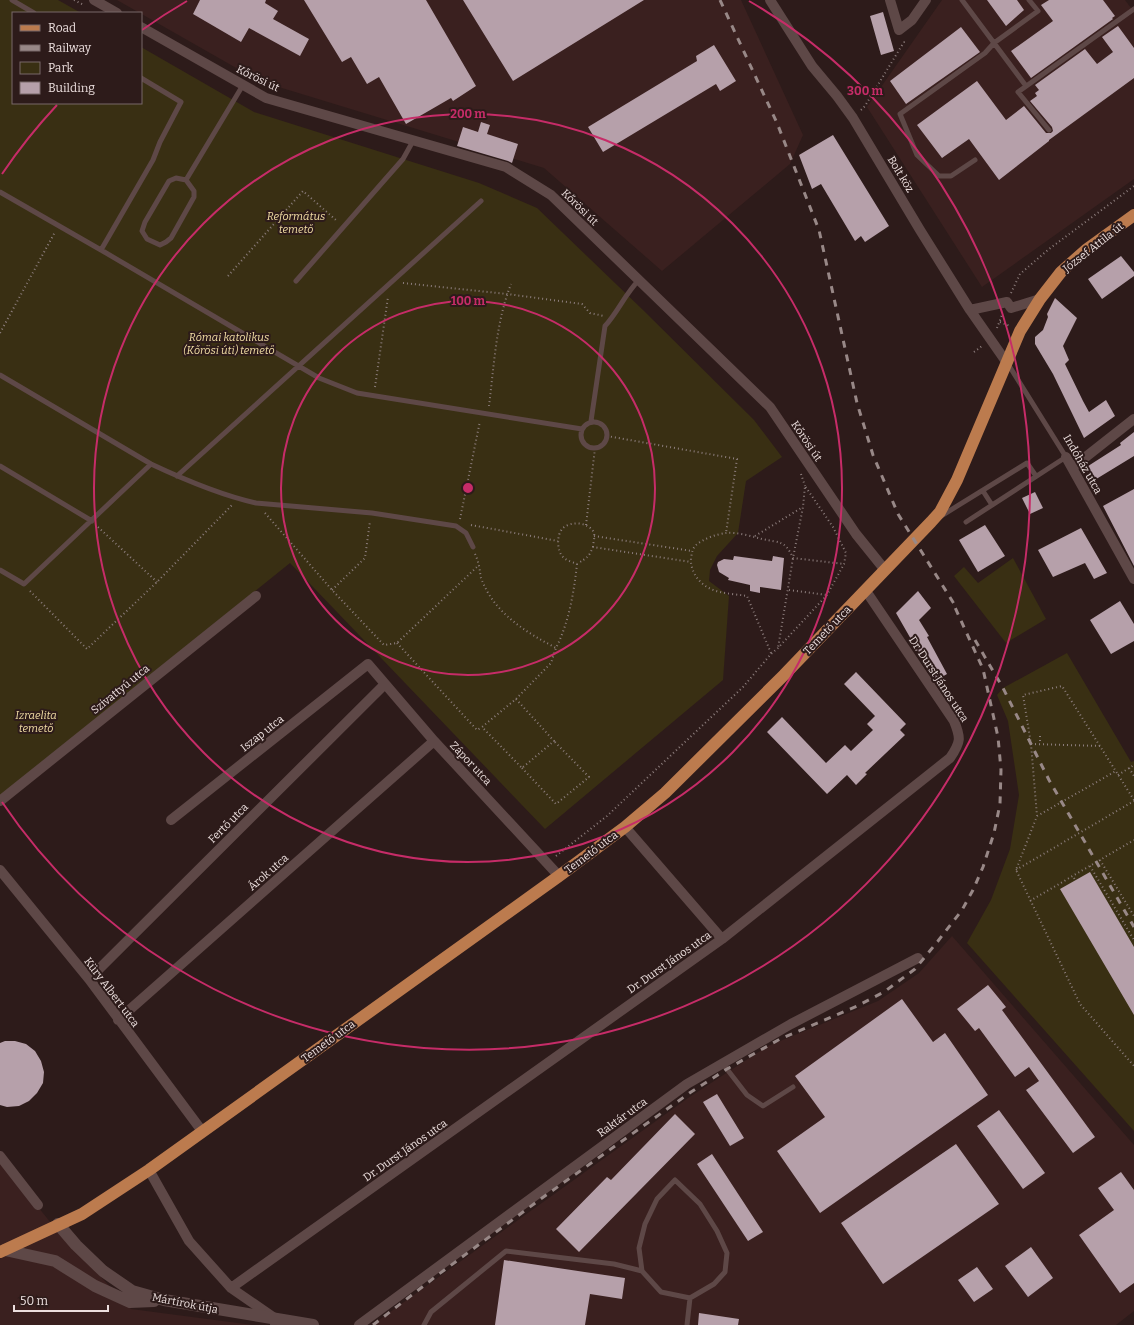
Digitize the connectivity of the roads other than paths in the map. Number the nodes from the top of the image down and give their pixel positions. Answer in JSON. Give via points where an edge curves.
{"nodes":[{"id":1,"x":12,"y":0,"type":"edge"},
{"id":2,"x":94,"y":0,"type":"edge"},
{"id":3,"x":770,"y":0,"type":"edge"},
{"id":4,"x":890,"y":0,"type":"edge"},
{"id":5,"x":926,"y":0,"type":"edge"},
{"id":6,"x":962,"y":0,"type":"edge"},
{"id":7,"x":1029,"y":0,"type":"edge"},
{"id":8,"x":1134,"y":10,"type":"edge"},
{"id":9,"x":32,"y":12,"type":"edge"},
{"id":10,"x":115,"y":12,"type":"edge"},
{"id":11,"x":142,"y":28,"type":"edge"},
{"id":12,"x":994,"y":43,"type":"junction"},
{"id":13,"x":142,"y":79,"type":"edge"},
{"id":14,"x":243,"y":85,"type":"junction"},
{"id":15,"x":1026,"y":86,"type":"junction"},
{"id":16,"x":1048,"y":130,"type":"dead end"},
{"id":17,"x":413,"y":141,"type":"junction"},
{"id":18,"x":974,"y":160,"type":"dead end"},
{"id":19,"x":186,"y":180,"type":"junction"},
{"id":20,"x":0,"y":192,"type":"edge"},
{"id":21,"x":481,"y":201,"type":"dead end"},
{"id":22,"x":1134,"y":215,"type":"edge"},
{"id":23,"x":101,"y":250,"type":"junction"},
{"id":24,"x":639,"y":280,"type":"junction"},
{"id":25,"x":296,"y":281,"type":"dead end"},
{"id":26,"x":1040,"y":299,"type":"junction"},
{"id":27,"x":970,"y":310,"type":"junction"},
{"id":28,"x":1007,"y":363,"type":"junction"},
{"id":29,"x":297,"y":366,"type":"junction"},
{"id":30,"x":0,"y":375,"type":"edge"},
{"id":31,"x":1134,"y":419,"type":"edge"},
{"id":32,"x":591,"y":421,"type":"junction"},
{"id":33,"x":582,"y":428,"type":"junction"},
{"id":34,"x":1066,"y":457,"type":"junction"},
{"id":35,"x":151,"y":464,"type":"junction"},
{"id":36,"x":0,"y":466,"type":"edge"},
{"id":37,"x":1073,"y":467,"type":"junction"},
{"id":38,"x":177,"y":476,"type":"junction"},
{"id":39,"x":1036,"y":476,"type":"junction"},
{"id":40,"x":983,"y":491,"type":"junction"},
{"id":41,"x":992,"y":505,"type":"junction"},
{"id":42,"x":92,"y":521,"type":"junction"},
{"id":43,"x":931,"y":522,"type":"junction"},
{"id":44,"x":966,"y":522,"type":"dead end"},
{"id":45,"x":473,"y":547,"type":"road end"},
{"id":46,"x":0,"y":570,"type":"edge"},
{"id":47,"x":885,"y":570,"type":"junction"},
{"id":48,"x":1134,"y":579,"type":"edge"},
{"id":49,"x":866,"y":591,"type":"junction"},
{"id":50,"x":256,"y":596,"type":"dead end"},
{"id":51,"x":368,"y":664,"type":"joint"},
{"id":52,"x":385,"y":684,"type":"junction"},
{"id":53,"x":434,"y":741,"type":"junction"},
{"id":54,"x":0,"y":801,"type":"edge"},
{"id":55,"x":171,"y":820,"type":"dead end"},
{"id":56,"x":625,"y":827,"type":"junction"},
{"id":57,"x":0,"y":870,"type":"edge"},
{"id":58,"x":559,"y":876,"type":"junction"},
{"id":59,"x":722,"y":939,"type":"junction"},
{"id":60,"x":918,"y":958,"type":"dead end"},
{"id":61,"x":88,"y":979,"type":"junction"},
{"id":62,"x":118,"y":1020,"type":"junction"},
{"id":63,"x":723,"y":1064,"type":"junction"},
{"id":64,"x":792,"y":1087,"type":"dead end"},
{"id":65,"x":202,"y":1131,"type":"junction"},
{"id":66,"x":0,"y":1156,"type":"edge"},
{"id":67,"x":149,"y":1170,"type":"junction"},
{"id":68,"x":38,"y":1205,"type":"dead end"},
{"id":69,"x":58,"y":1224,"type":"junction"},
{"id":70,"x":3,"y":1251,"type":"edge"},
{"id":71,"x":642,"y":1271,"type":"junction"},
{"id":72,"x":231,"y":1288,"type":"junction"},
{"id":73,"x":690,"y":1298,"type":"junction"},
{"id":74,"x":164,"y":1300,"type":"junction"},
{"id":75,"x":276,"y":1322,"type":"edge"},
{"id":76,"x":313,"y":1325,"type":"edge"},
{"id":77,"x":359,"y":1325,"type":"edge"},
{"id":78,"x":424,"y":1325,"type":"edge"},
{"id":79,"x":687,"y":1325,"type":"edge"}],
"edges":[{"from":1,"to":9,"type":"lane"},
{"from":2,"to":10,"type":"street"},
{"from":3,"to":27,"type":"street","name":"Bolt köz","via":[[812,66],[853,118]]},
{"from":4,"to":5,"type":"street","via":[[899,30],[912,20]]},
{"from":6,"to":12,"type":"lane"},
{"from":7,"to":12,"type":"lane","via":[[1038,11]]},
{"from":8,"to":15,"type":"lane"},
{"from":11,"to":14,"type":"street","name":"Kőrösi út"},
{"from":12,"to":15,"type":"lane"},
{"from":12,"to":18,"type":"lane","via":[[985,53],[900,114],[917,155],[939,176],[951,176]]},
{"from":13,"to":23,"type":"lane","via":[[181,102],[153,160]]},
{"from":14,"to":17,"type":"street","name":"Kőrösi út","via":[[266,98]]},
{"from":14,"to":19,"type":"lane"},
{"from":15,"to":16,"type":"lane","via":[[1018,92]]},
{"from":17,"to":24,"type":"street","name":"Kőrösi út","via":[[506,167],[551,195]]},
{"from":17,"to":25,"type":"lane","via":[[403,159]]},
{"from":19,"to":19,"type":"lane","via":[[194,190],[194,197],[171,238],[160,245],[147,239],[142,231],[145,222],[170,182],[176,178]]},
{"from":20,"to":23,"type":"lane"},
{"from":21,"to":29,"type":"lane"},
{"from":22,"to":26,"type":"main road","name":"József Attila út","via":[[1088,248],[1061,272]]},
{"from":23,"to":29,"type":"lane"},
{"from":24,"to":32,"type":"lane","via":[[605,326]]},
{"from":24,"to":47,"type":"street","name":"Kőrösi út","via":[[770,407],[856,534]]},
{"from":26,"to":27,"type":"street","via":[[1011,308],[1007,302]]},
{"from":26,"to":28,"type":"main road","name":"József Attila út","via":[[1020,331]]},
{"from":27,"to":28,"type":"street","name":"Bolt köz"},
{"from":28,"to":34,"type":"lane","name":"Indóház utca"},
{"from":28,"to":43,"type":"main road","name":"Temető utca","via":[[957,480],[940,512]]},
{"from":29,"to":33,"type":"lane","via":[[357,393]]},
{"from":29,"to":38,"type":"lane"},
{"from":30,"to":35,"type":"lane"},
{"from":31,"to":37,"type":"street"},
{"from":32,"to":33,"type":"lane"},
{"from":32,"to":33,"type":"lane","via":[[603,424],[607,432],[605,443],[595,448],[584,444],[580,437]]},
{"from":34,"to":37,"type":"street","name":"Indóház utca"},
{"from":34,"to":39,"type":"lane"},
{"from":35,"to":38,"type":"lane"},
{"from":35,"to":42,"type":"lane"},
{"from":36,"to":42,"type":"lane"},
{"from":37,"to":48,"type":"street","name":"Indóház utca"},
{"from":38,"to":45,"type":"lane","via":[[238,499],[256,503],[372,513],[456,526],[466,534]]},
{"from":39,"to":40,"type":"lane","via":[[1027,463]]},
{"from":39,"to":41,"type":"lane"},
{"from":40,"to":41,"type":"lane"},
{"from":40,"to":43,"type":"lane"},
{"from":41,"to":44,"type":"lane"},
{"from":42,"to":46,"type":"lane","via":[[24,584]]},
{"from":43,"to":47,"type":"main road","name":"Temető utca"},
{"from":47,"to":49,"type":"main road","name":"Temető utca"},
{"from":49,"to":56,"type":"main road","name":"Temető utca","via":[[666,793]]},
{"from":49,"to":59,"type":"street","name":"Dr. Durst János utca","via":[[954,721],[959,734],[958,747],[950,758]]},
{"from":50,"to":54,"type":"street","name":"Szivattyú utca"},
{"from":51,"to":52,"type":"street","name":"Zápor utca"},
{"from":51,"to":55,"type":"street","name":"Iszap utca"},
{"from":52,"to":53,"type":"street","name":"Zápor utca"},
{"from":52,"to":61,"type":"street","name":"Fertő utca"},
{"from":53,"to":58,"type":"street","name":"Zápor utca"},
{"from":53,"to":62,"type":"street","name":"Árok utca"},
{"from":56,"to":58,"type":"main road","name":"Temető utca"},
{"from":56,"to":59,"type":"street"},
{"from":57,"to":61,"type":"street","name":"Küry Albert utca"},
{"from":58,"to":65,"type":"main road","name":"Temető utca"},
{"from":59,"to":72,"type":"street","name":"Dr. Durst János utca"},
{"from":60,"to":63,"type":"street","name":"Raktár utca","via":[[791,1024]]},
{"from":61,"to":62,"type":"street","name":"Küry Albert utca"},
{"from":62,"to":65,"type":"street","name":"Küry Albert utca"},
{"from":63,"to":64,"type":"lane","via":[[747,1095],[763,1106]]},
{"from":63,"to":77,"type":"street","name":"Raktár utca","via":[[687,1084]]},
{"from":65,"to":67,"type":"main road","name":"Temető utca"},
{"from":66,"to":68,"type":"street"},
{"from":67,"to":69,"type":"main road","name":"Temető utca","via":[[82,1214]]},
{"from":67,"to":72,"type":"street","via":[[189,1242]]},
{"from":69,"to":70,"type":"main road","name":"Temető utca"},
{"from":69,"to":74,"type":"street","name":"Mártírok útja","via":[[103,1272],[132,1291]]},
{"from":70,"to":74,"type":"street","via":[[55,1261],[95,1286],[130,1302]]},
{"from":71,"to":73,"type":"lane","via":[[661,1292]]},
{"from":71,"to":73,"type":"lane","via":[[639,1248],[645,1224],[657,1199],[675,1180],[700,1204],[727,1253],[724,1272],[714,1284]]},
{"from":71,"to":78,"type":"lane","via":[[614,1264],[506,1251],[430,1312]]},
{"from":72,"to":75,"type":"street"},
{"from":73,"to":79,"type":"lane"},
{"from":74,"to":75,"type":"street","name":"Mártírok útja"},
{"from":75,"to":76,"type":"street","name":"Mártírok útja"}]}
